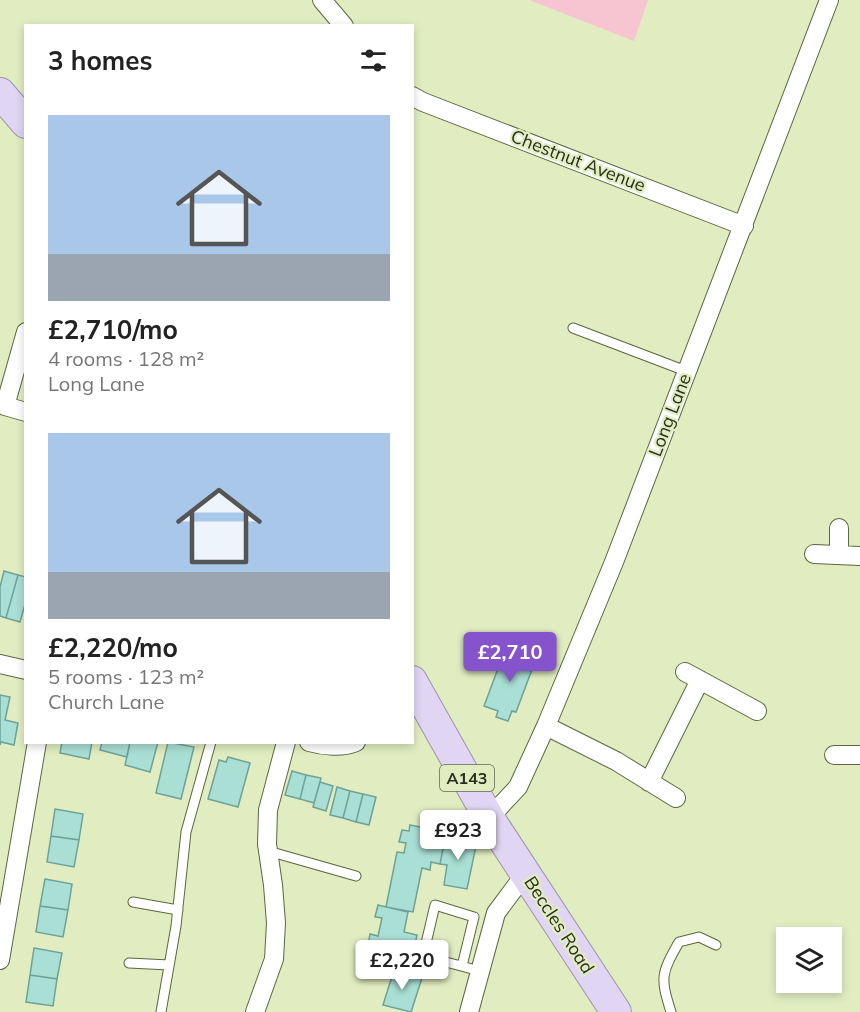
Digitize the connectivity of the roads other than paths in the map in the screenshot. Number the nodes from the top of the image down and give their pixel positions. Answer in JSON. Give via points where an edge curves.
{"nodes":[{"id":1,"x":322,"y":0,"type":"edge"},
{"id":2,"x":829,"y":0,"type":"edge"},
{"id":3,"x":342,"y":24,"type":"edge"},
{"id":4,"x":0,"y":93,"type":"edge"},
{"id":5,"x":414,"y":97,"type":"edge"},
{"id":6,"x":24,"y":121,"type":"edge"},
{"id":7,"x":744,"y":226,"type":"junction"},
{"id":8,"x":573,"y":328,"type":"dead end"},
{"id":9,"x":24,"y":339,"type":"edge"},
{"id":10,"x":686,"y":371,"type":"junction"},
{"id":11,"x":24,"y":411,"type":"edge"},
{"id":12,"x":839,"y":528,"type":"dead end"},
{"id":13,"x":814,"y":554,"type":"dead end"},
{"id":14,"x":839,"y":555,"type":"junction"},
{"id":15,"x":860,"y":556,"type":"edge"},
{"id":16,"x":0,"y":664,"type":"edge"},
{"id":17,"x":24,"y":670,"type":"edge"},
{"id":18,"x":417,"y":699,"type":"edge"},
{"id":19,"x":757,"y":711,"type":"dead end"},
{"id":20,"x":546,"y":726,"type":"junction"},
{"id":21,"x":37,"y":744,"type":"edge"},
{"id":22,"x":210,"y":744,"type":"edge"},
{"id":23,"x":285,"y":744,"type":"edge"},
{"id":24,"x":316,"y":744,"type":"edge"},
{"id":25,"x":351,"y":744,"type":"edge"},
{"id":26,"x":834,"y":755,"type":"dead end"},
{"id":27,"x":860,"y":755,"type":"edge"},
{"id":28,"x":649,"y":782,"type":"junction"},
{"id":29,"x":676,"y":798,"type":"dead end"},
{"id":30,"x":489,"y":818,"type":"junction"},
{"id":31,"x":268,"y":851,"type":"junction"},
{"id":32,"x":525,"y":874,"type":"junction"},
{"id":33,"x":356,"y":876,"type":"dead end"},
{"id":34,"x":133,"y":902,"type":"dead end"},
{"id":35,"x":178,"y":910,"type":"junction"},
{"id":36,"x":716,"y":945,"type":"dead end"},
{"id":37,"x":0,"y":960,"type":"edge"},
{"id":38,"x":129,"y":963,"type":"dead end"},
{"id":39,"x":170,"y":965,"type":"junction"},
{"id":40,"x":462,"y":966,"type":"junction"},
{"id":41,"x":480,"y":971,"type":"junction"},
{"id":42,"x":161,"y":1012,"type":"edge"},
{"id":43,"x":255,"y":1012,"type":"edge"},
{"id":44,"x":469,"y":1012,"type":"edge"},
{"id":45,"x":616,"y":1012,"type":"edge"},
{"id":46,"x":671,"y":1012,"type":"edge"}],
"edges":[{"from":1,"to":3,"type":"street"},
{"from":2,"to":7,"type":"street","name":"Long Lane"},
{"from":4,"to":6,"type":"highway"},
{"from":5,"to":7,"type":"street","name":"Chestnut Avenue"},
{"from":7,"to":10,"type":"street","name":"Long Lane"},
{"from":8,"to":10,"type":"lane"},
{"from":9,"to":11,"type":"street","via":[[5,406]]},
{"from":10,"to":20,"type":"street","name":"Long Lane","via":[[614,562]]},
{"from":12,"to":14,"type":"street"},
{"from":13,"to":14,"type":"street"},
{"from":14,"to":15,"type":"street"},
{"from":16,"to":17,"type":"street"},
{"from":18,"to":30,"type":"highway","name":"Beccles Road","number":"A143"},
{"from":19,"to":28,"type":"street","via":[[692,676]]},
{"from":20,"to":28,"type":"street"},
{"from":20,"to":30,"type":"street","name":"Long Lane","via":[[518,787]]},
{"from":21,"to":37,"type":"street"},
{"from":22,"to":35,"type":"lane","via":[[186,832]]},
{"from":23,"to":31,"type":"street","via":[[268,810]]},
{"from":24,"to":25,"type":"street"},
{"from":26,"to":27,"type":"street"},
{"from":28,"to":29,"type":"street"},
{"from":30,"to":32,"type":"highway","name":"Beccles Road","number":"A143"},
{"from":31,"to":33,"type":"lane"},
{"from":31,"to":43,"type":"street","via":[[276,923],[274,959]]},
{"from":32,"to":41,"type":"street","via":[[496,913]]},
{"from":32,"to":45,"type":"highway","name":"Beccles Road","number":"A143"},
{"from":34,"to":35,"type":"lane"},
{"from":35,"to":39,"type":"lane"},
{"from":36,"to":46,"type":"lane","via":[[699,937],[679,942],[666,964],[663,982]]},
{"from":38,"to":39,"type":"lane"},
{"from":39,"to":42,"type":"lane"},
{"from":40,"to":40,"type":"lane","via":[[423,956],[435,905],[474,917]]},
{"from":40,"to":41,"type":"lane"},
{"from":41,"to":44,"type":"street"}]}
